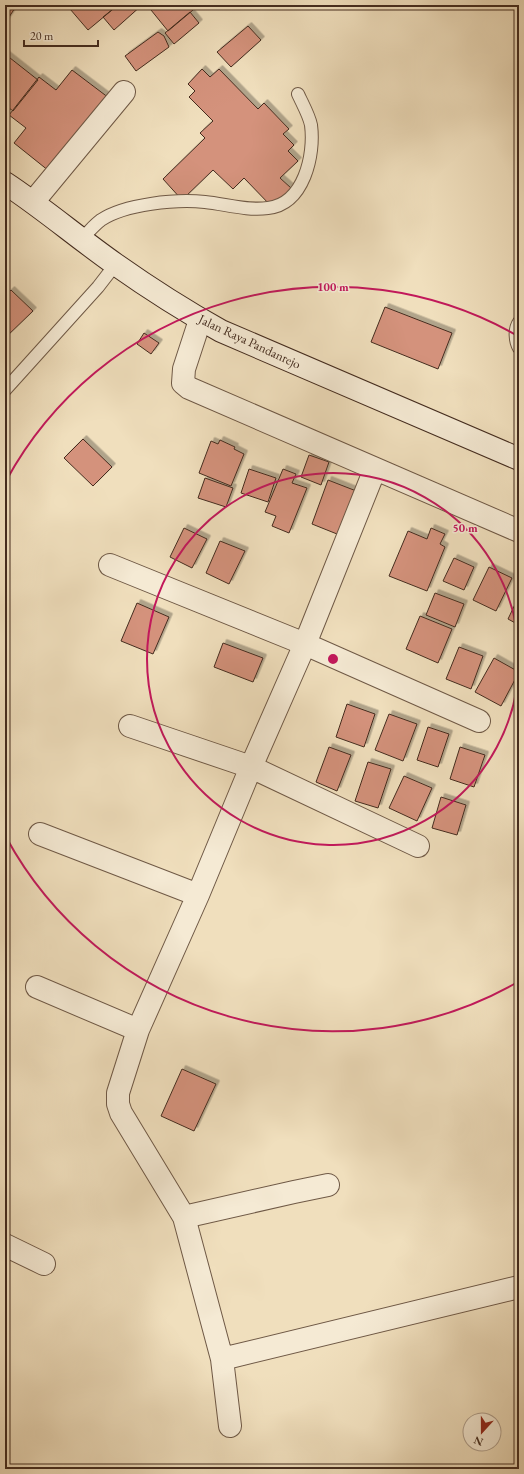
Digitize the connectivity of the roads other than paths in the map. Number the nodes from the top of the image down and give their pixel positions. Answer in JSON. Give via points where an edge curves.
{"nodes":[{"id":1,"x":124,"y":92,"type":"dead end"},
{"id":2,"x":298,"y":94,"type":"dead end"},
{"id":3,"x":5,"y":183,"type":"edge"},
{"id":4,"x":33,"y":202,"type":"junction"},
{"id":5,"x":81,"y":239,"type":"junction"},
{"id":6,"x":115,"y":264,"type":"junction"},
{"id":7,"x":200,"y":320,"type":"junction"},
{"id":8,"x":519,"y":322,"type":"edge"},
{"id":9,"x":519,"y":348,"type":"edge"},
{"id":10,"x":5,"y":390,"type":"edge"},
{"id":11,"x":519,"y":459,"type":"edge"},
{"id":12,"x":376,"y":469,"type":"junction"},
{"id":13,"x":519,"y":531,"type":"edge"},
{"id":14,"x":110,"y":565,"type":"dead end"},
{"id":15,"x":305,"y":644,"type":"junction"},
{"id":16,"x":479,"y":721,"type":"dead end"},
{"id":17,"x":130,"y":726,"type":"dead end"},
{"id":18,"x":251,"y":767,"type":"junction"},
{"id":19,"x":40,"y":834,"type":"dead end"},
{"id":20,"x":418,"y":846,"type":"dead end"},
{"id":21,"x":198,"y":895,"type":"junction"},
{"id":22,"x":37,"y":987,"type":"dead end"},
{"id":23,"x":138,"y":1030,"type":"junction"},
{"id":24,"x":328,"y":1185,"type":"dead end"},
{"id":25,"x":184,"y":1217,"type":"junction"},
{"id":26,"x":5,"y":1245,"type":"edge"},
{"id":27,"x":44,"y":1264,"type":"dead end"},
{"id":28,"x":519,"y":1287,"type":"edge"},
{"id":29,"x":222,"y":1359,"type":"junction"},
{"id":30,"x":230,"y":1426,"type":"dead end"}],
"edges":[{"from":1,"to":4,"type":"street"},
{"from":2,"to":5,"type":"lane","via":[[310,123],[312,147],[308,169],[299,188],[286,202],[269,208],[179,201],[146,205],[127,209],[101,220]]},
{"from":3,"to":4,"type":"street","name":"Jalan Raya Pandanrejo"},
{"from":4,"to":5,"type":"street","name":"Jalan Raya Pandanrejo"},
{"from":5,"to":6,"type":"street","name":"Jalan Raya Pandanrejo"},
{"from":6,"to":7,"type":"street","name":"Jalan Raya Pandanrejo"},
{"from":6,"to":10,"type":"lane","via":[[98,287]]},
{"from":7,"to":11,"type":"street","name":"Jalan Raya Pandanrejo"},
{"from":7,"to":12,"type":"street","via":[[184,370],[183,383],[189,388]]},
{"from":8,"to":9,"type":"lane","via":[[516,326],[516,344]]},
{"from":12,"to":13,"type":"street"},
{"from":12,"to":15,"type":"street"},
{"from":14,"to":15,"type":"street"},
{"from":15,"to":16,"type":"street"},
{"from":15,"to":18,"type":"street"},
{"from":17,"to":18,"type":"street"},
{"from":18,"to":20,"type":"street"},
{"from":18,"to":21,"type":"street"},
{"from":19,"to":21,"type":"street"},
{"from":21,"to":23,"type":"street"},
{"from":22,"to":23,"type":"street"},
{"from":23,"to":25,"type":"street","via":[[118,1093],[118,1104]]},
{"from":24,"to":25,"type":"street"},
{"from":25,"to":29,"type":"street"},
{"from":26,"to":27,"type":"street"},
{"from":28,"to":29,"type":"street"},
{"from":29,"to":30,"type":"street"}]}
